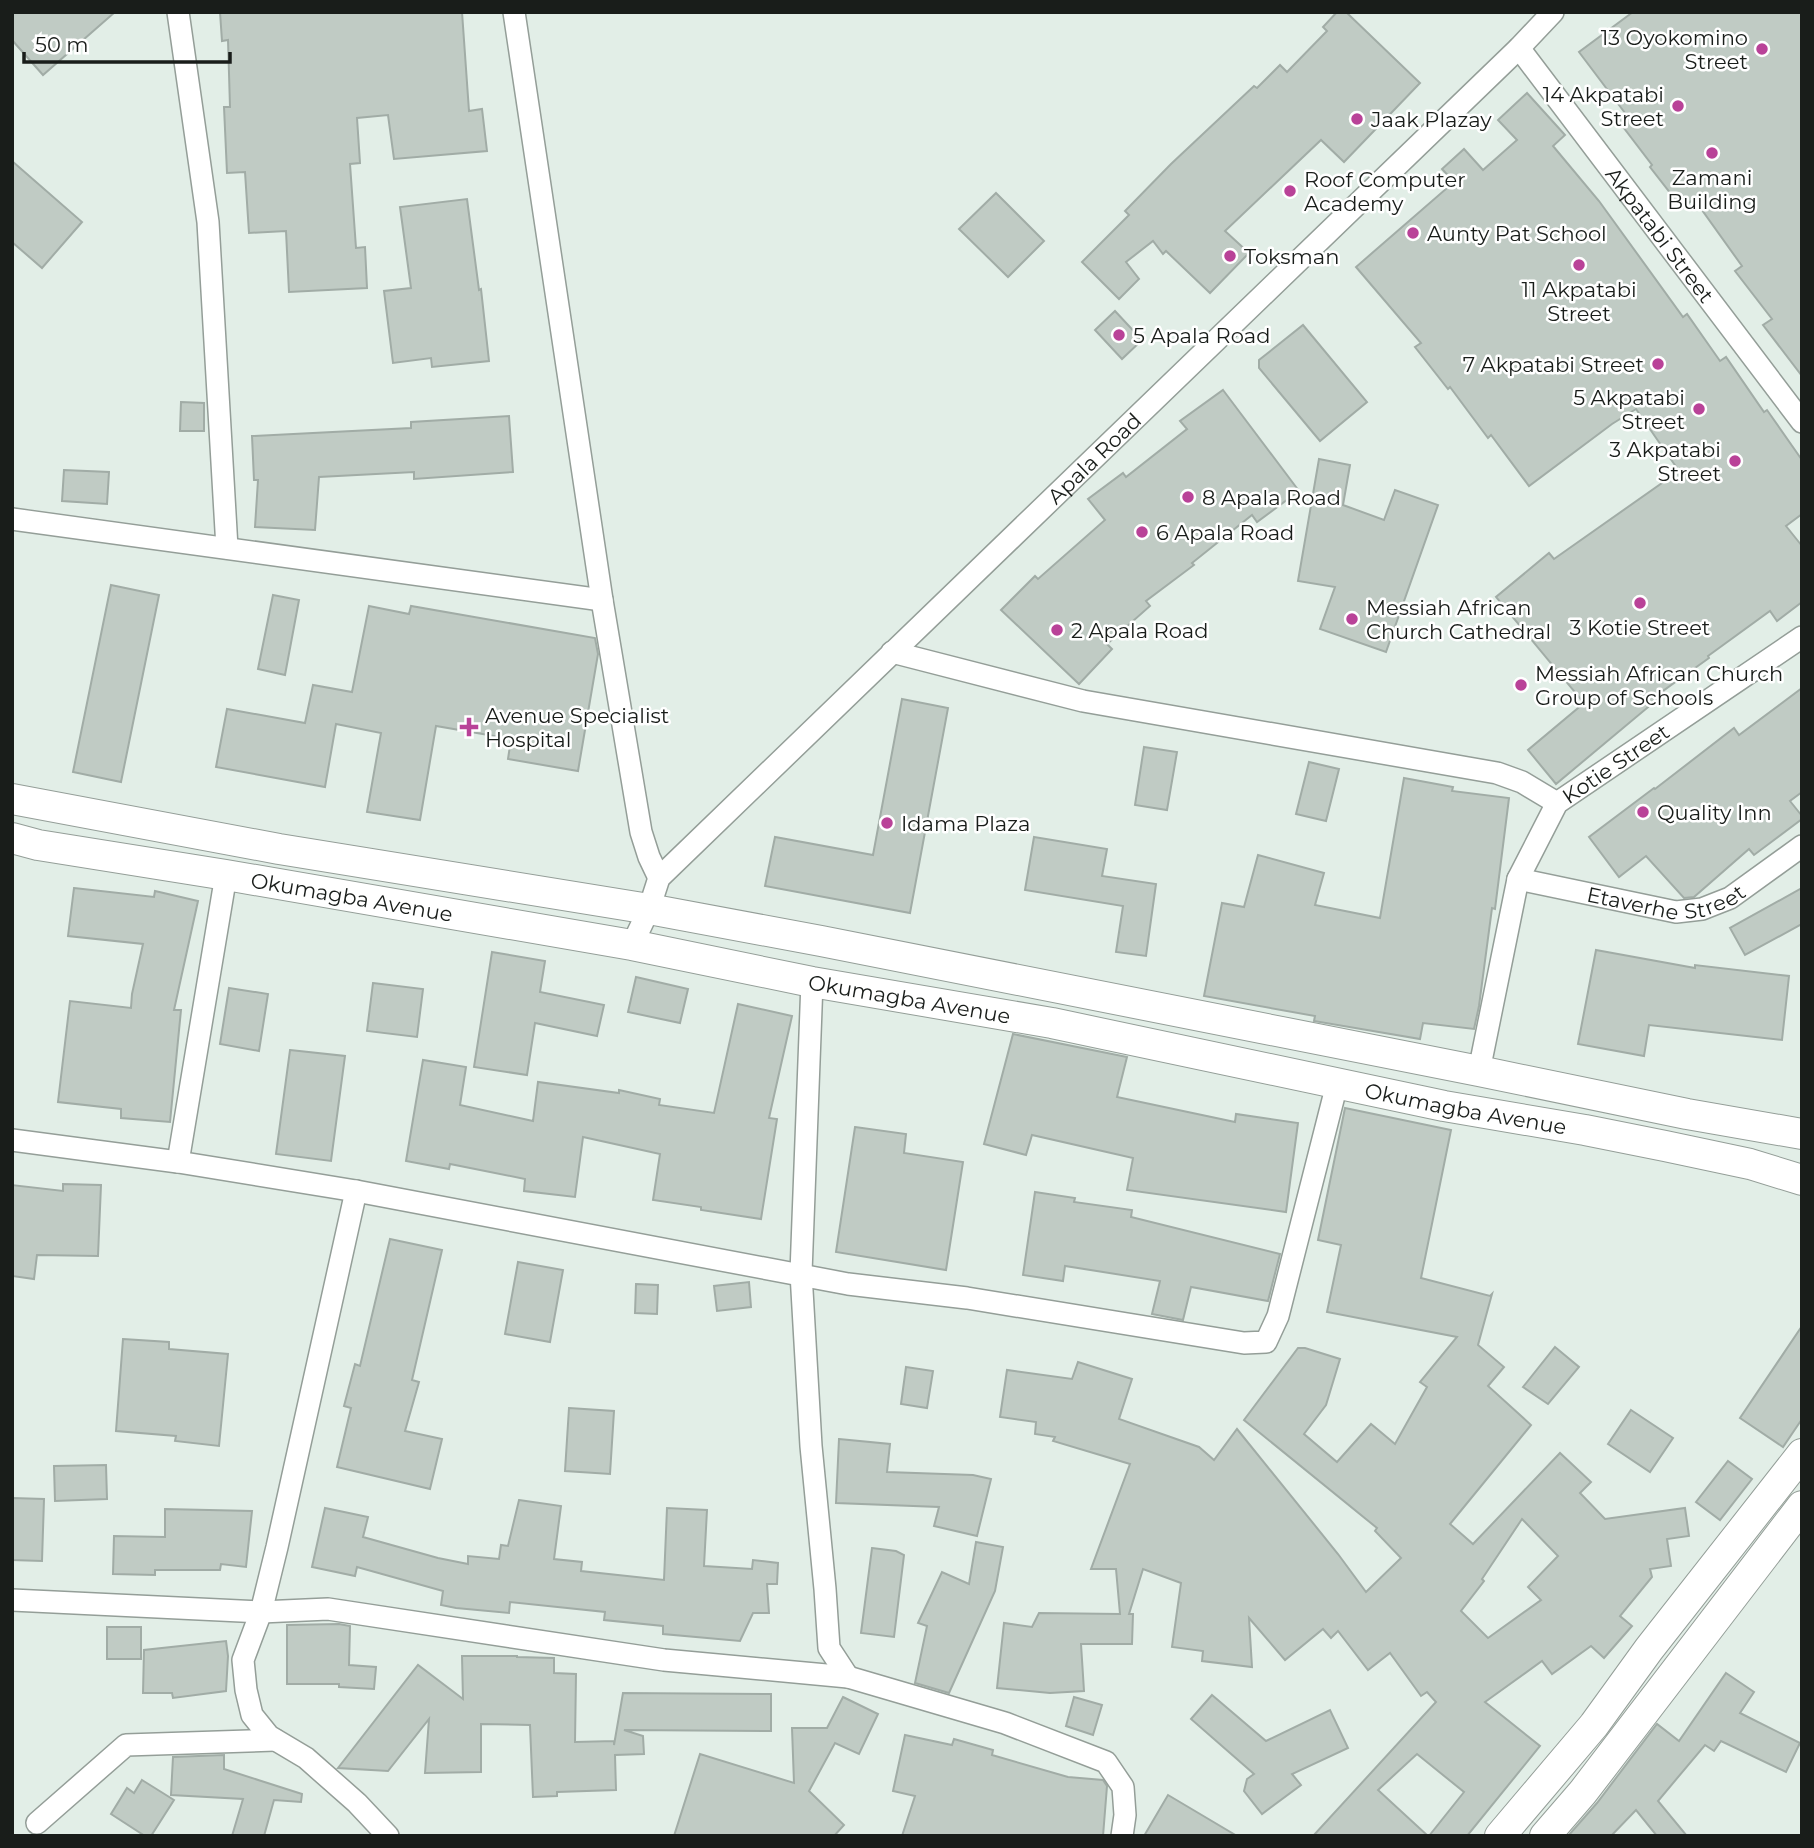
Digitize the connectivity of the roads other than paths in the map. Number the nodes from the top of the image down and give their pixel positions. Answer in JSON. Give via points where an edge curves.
{"nodes":[{"id":1,"x":178,"y":12,"type":"edge"},
{"id":2,"x":514,"y":12,"type":"edge"},
{"id":3,"x":1553,"y":12,"type":"edge"},
{"id":4,"x":1518,"y":48,"type":"junction"},
{"id":5,"x":1802,"y":422,"type":"edge"},
{"id":6,"x":12,"y":519,"type":"edge"},
{"id":7,"x":227,"y":548,"type":"junction"},
{"id":8,"x":602,"y":600,"type":"junction"},
{"id":9,"x":1802,"y":638,"type":"edge"},
{"id":10,"x":892,"y":652,"type":"junction"},
{"id":11,"x":12,"y":799,"type":"edge"},
{"id":12,"x":1557,"y":803,"type":"junction"},
{"id":13,"x":12,"y":838,"type":"edge"},
{"id":14,"x":1802,"y":846,"type":"edge"},
{"id":15,"x":226,"y":874,"type":"junction"},
{"id":16,"x":659,"y":878,"type":"junction"},
{"id":17,"x":1518,"y":879,"type":"junction"},
{"id":18,"x":649,"y":909,"type":"junction"},
{"id":19,"x":632,"y":945,"type":"junction"},
{"id":20,"x":812,"y":982,"type":"junction"},
{"id":21,"x":1479,"y":1071,"type":"junction"},
{"id":22,"x":1337,"y":1084,"type":"junction"},
{"id":23,"x":1802,"y":1134,"type":"edge"},
{"id":24,"x":12,"y":1140,"type":"edge"},
{"id":25,"x":178,"y":1162,"type":"junction"},
{"id":26,"x":1802,"y":1180,"type":"edge"},
{"id":27,"x":356,"y":1191,"type":"junction"},
{"id":28,"x":801,"y":1273,"type":"junction"},
{"id":29,"x":1802,"y":1454,"type":"edge"},
{"id":30,"x":1802,"y":1507,"type":"edge"},
{"id":31,"x":12,"y":1600,"type":"edge"},
{"id":32,"x":261,"y":1612,"type":"junction"},
{"id":33,"x":848,"y":1677,"type":"junction"},
{"id":34,"x":275,"y":1740,"type":"junction"},
{"id":35,"x":37,"y":1824,"type":"dead end"},
{"id":36,"x":388,"y":1836,"type":"edge"},
{"id":37,"x":1122,"y":1836,"type":"edge"},
{"id":38,"x":1500,"y":1836,"type":"edge"},
{"id":39,"x":1545,"y":1836,"type":"edge"}],
"edges":[{"from":1,"to":7,"type":"street","via":[[208,222]]},
{"from":2,"to":8,"type":"street"},
{"from":3,"to":4,"type":"street","name":"Apala Road"},
{"from":4,"to":5,"type":"street","name":"Akpatabi Street"},
{"from":4,"to":10,"type":"street","name":"Apala Road"},
{"from":6,"to":7,"type":"street"},
{"from":7,"to":8,"type":"street"},
{"from":8,"to":16,"type":"street","via":[[642,832]]},
{"from":9,"to":12,"type":"street","name":"Kotie Street"},
{"from":10,"to":12,"type":"street","via":[[1083,701],[1497,773]]},
{"from":10,"to":16,"type":"street","name":"Apala Road"},
{"from":11,"to":18,"type":"main road","name":"Okumagba Avenue","via":[[279,849]]},
{"from":12,"to":17,"type":"street","name":"Kotie Street"},
{"from":13,"to":15,"type":"main road","name":"Okumagba Avenue"},
{"from":14,"to":17,"type":"street","name":"Etaverhe Street","via":[[1730,898],[1702,909],[1676,912]]},
{"from":15,"to":19,"type":"main road","name":"Okumagba Avenue"},
{"from":15,"to":25,"type":"street"},
{"from":16,"to":18,"type":"street","name":"Apala Road"},
{"from":17,"to":21,"type":"street","name":"Kotie Street"},
{"from":18,"to":19,"type":"street","name":"Apala Road"},
{"from":18,"to":21,"type":"main road","name":"Okumagba Avenue"},
{"from":19,"to":20,"type":"main road","name":"Okumagba Avenue"},
{"from":20,"to":22,"type":"main road","name":"Okumagba Avenue","via":[[1052,1024]]},
{"from":20,"to":28,"type":"street"},
{"from":21,"to":23,"type":"main road","name":"Okumagba Avenue"},
{"from":22,"to":26,"type":"main road","name":"Okumagba Avenue","via":[[1665,1146]]},
{"from":22,"to":28,"type":"street","via":[[1278,1316],[1266,1342],[1244,1343],[967,1298],[848,1284]]},
{"from":24,"to":25,"type":"street"},
{"from":25,"to":27,"type":"street"},
{"from":27,"to":28,"type":"street"},
{"from":27,"to":32,"type":"street"},
{"from":28,"to":33,"type":"street","via":[[829,1648]]},
{"from":29,"to":38,"type":"main road","via":[[1594,1725]]},
{"from":30,"to":39,"type":"main road"},
{"from":31,"to":32,"type":"street"},
{"from":32,"to":33,"type":"street","via":[[328,1609],[664,1660]]},
{"from":32,"to":34,"type":"street","via":[[243,1660],[246,1690],[252,1715]]},
{"from":33,"to":37,"type":"street","via":[[1005,1723],[1106,1762],[1122,1787]]},
{"from":34,"to":35,"type":"street","via":[[126,1745]]},
{"from":34,"to":36,"type":"street","via":[[306,1758]]}]}
